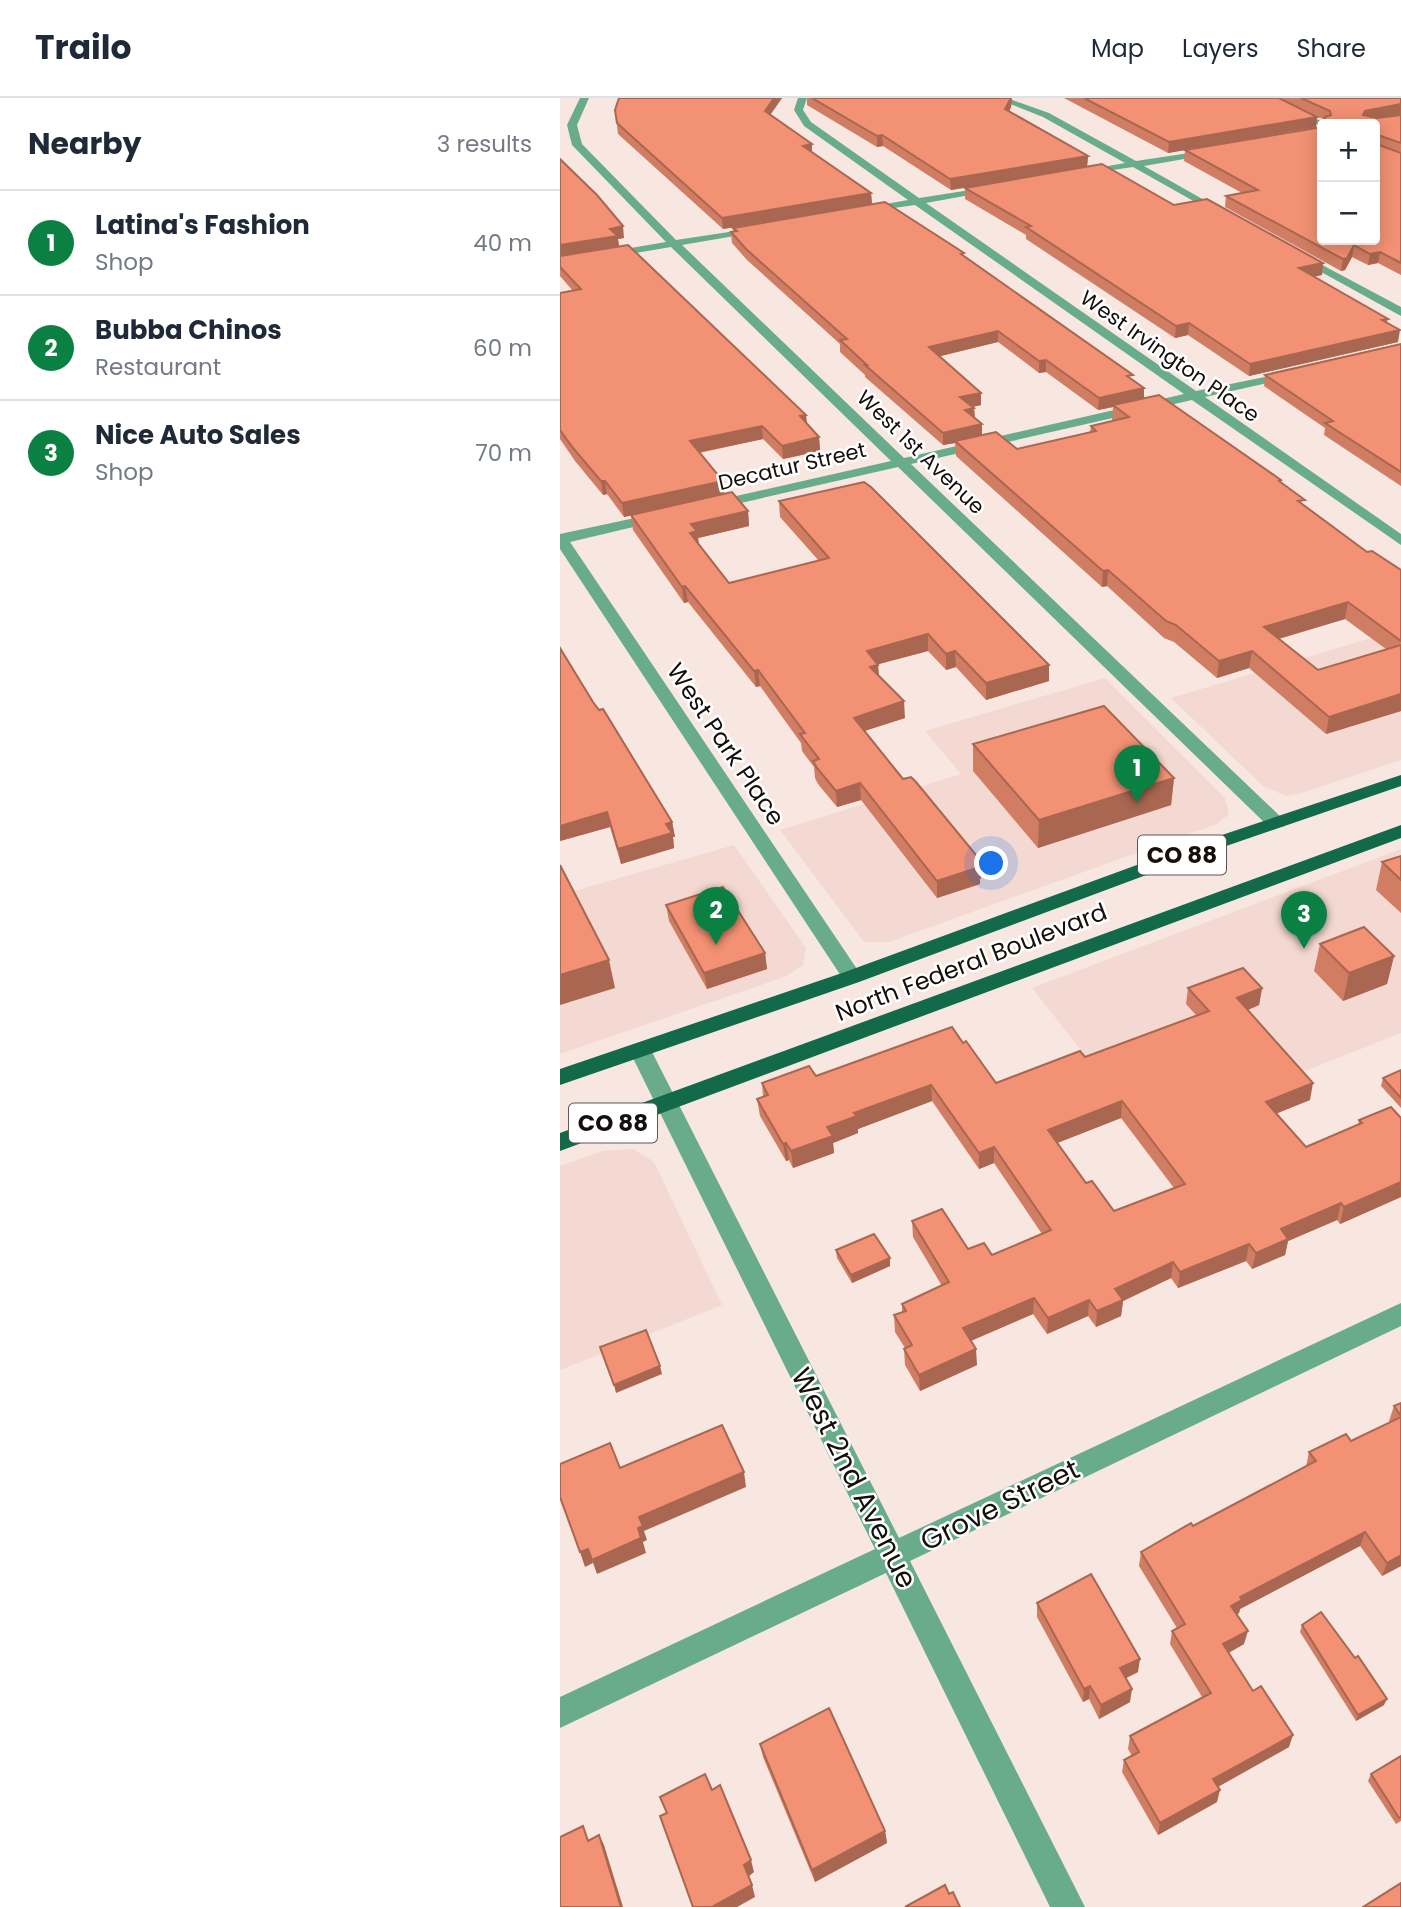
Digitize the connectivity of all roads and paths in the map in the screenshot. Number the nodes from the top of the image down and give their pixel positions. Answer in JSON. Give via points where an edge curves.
{"nodes":[{"id":1,"x":585,"y":98,"type":"edge"},
{"id":2,"x":803,"y":98,"type":"edge"},
{"id":3,"x":999,"y":98,"type":"edge"},
{"id":4,"x":1266,"y":98,"type":"edge"},
{"id":5,"x":1317,"y":122,"type":"edge"},
{"id":6,"x":1317,"y":133,"type":"edge"},
{"id":7,"x":560,"y":134,"type":"edge"},
{"id":8,"x":572,"y":134,"type":"junction"},
{"id":9,"x":1310,"y":134,"type":"edge"},
{"id":10,"x":1225,"y":149,"type":"edge"},
{"id":11,"x":1134,"y":164,"type":"junction"},
{"id":12,"x":1069,"y":175,"type":"edge"},
{"id":13,"x":1004,"y":186,"type":"edge"},
{"id":14,"x":916,"y":201,"type":"junction"},
{"id":15,"x":851,"y":213,"type":"edge"},
{"id":16,"x":1231,"y":218,"type":"edge"},
{"id":17,"x":771,"y":226,"type":"edge"},
{"id":18,"x":675,"y":243,"type":"junction"},
{"id":19,"x":1292,"y":251,"type":"edge"},
{"id":20,"x":560,"y":263,"type":"edge"},
{"id":21,"x":1401,"y":312,"type":"edge"},
{"id":22,"x":1300,"y":371,"type":"edge"},
{"id":23,"x":1193,"y":396,"type":"junction"},
{"id":24,"x":902,"y":462,"type":"junction"},
{"id":25,"x":696,"y":509,"type":"edge"},
{"id":26,"x":669,"y":515,"type":"edge"},
{"id":27,"x":560,"y":539,"type":"edge"},
{"id":28,"x":1401,"y":541,"type":"edge"},
{"id":29,"x":1401,"y":780,"type":"edge"},
{"id":30,"x":1276,"y":823,"type":"junction"},
{"id":31,"x":1401,"y":831,"type":"edge"},
{"id":32,"x":852,"y":977,"type":"junction"},
{"id":33,"x":640,"y":1050,"type":"junction"},
{"id":34,"x":560,"y":1077,"type":"edge"},
{"id":35,"x":667,"y":1104,"type":"junction"},
{"id":36,"x":560,"y":1142,"type":"edge"},
{"id":37,"x":1401,"y":1314,"type":"edge"},
{"id":38,"x":893,"y":1556,"type":"junction"},
{"id":39,"x":560,"y":1713,"type":"edge"},
{"id":40,"x":1068,"y":1907,"type":"edge"}],
"edges":[{"from":1,"to":8,"type":"street","via":[[575,114]]},
{"from":2,"to":14,"type":"street","name":"West Irvington Place","via":[[797,108],[802,120]]},
{"from":3,"to":11,"type":"street","via":[[1046,115]]},
{"from":4,"to":5,"type":"street"},
{"from":6,"to":9,"type":"street"},
{"from":7,"to":8,"type":"street"},
{"from":8,"to":18,"type":"street","name":"West 1st Avenue","via":[[594,163]]},
{"from":10,"to":11,"type":"street"},
{"from":11,"to":12,"type":"street"},
{"from":11,"to":16,"type":"street"},
{"from":13,"to":14,"type":"street"},
{"from":14,"to":15,"type":"street"},
{"from":14,"to":23,"type":"street","name":"West Irvington Place"},
{"from":17,"to":18,"type":"street"},
{"from":18,"to":20,"type":"street"},
{"from":18,"to":24,"type":"street","name":"West 1st Avenue"},
{"from":19,"to":21,"type":"street"},
{"from":22,"to":23,"type":"street","name":"Decatur Street"},
{"from":23,"to":24,"type":"street","name":"Decatur Street"},
{"from":23,"to":28,"type":"street","name":"West Irvington Place"},
{"from":24,"to":25,"type":"street","name":"Decatur Street"},
{"from":24,"to":30,"type":"street","name":"West 1st Avenue"},
{"from":26,"to":27,"type":"street"},
{"from":27,"to":32,"type":"street","name":"West Park Place"},
{"from":29,"to":30,"type":"main road","name":"North Federal Boulevard","number":"CO 88"},
{"from":30,"to":32,"type":"main road","name":"North Federal Boulevard","number":"CO 88"},
{"from":31,"to":35,"type":"main road","name":"North Federal Boulevard","number":"CO 88"},
{"from":32,"to":33,"type":"main road","name":"North Federal Boulevard","number":"CO 88"},
{"from":33,"to":34,"type":"main road","name":"North Federal Boulevard","number":"CO 88"},
{"from":33,"to":35,"type":"street","name":"West 2nd Avenue"},
{"from":35,"to":36,"type":"main road","name":"North Federal Boulevard","number":"CO 88"},
{"from":35,"to":38,"type":"street","name":"West 2nd Avenue"},
{"from":37,"to":38,"type":"street","name":"Grove Street"},
{"from":38,"to":39,"type":"street","name":"Grove Street"},
{"from":38,"to":40,"type":"street","name":"West 2nd Avenue"}]}
